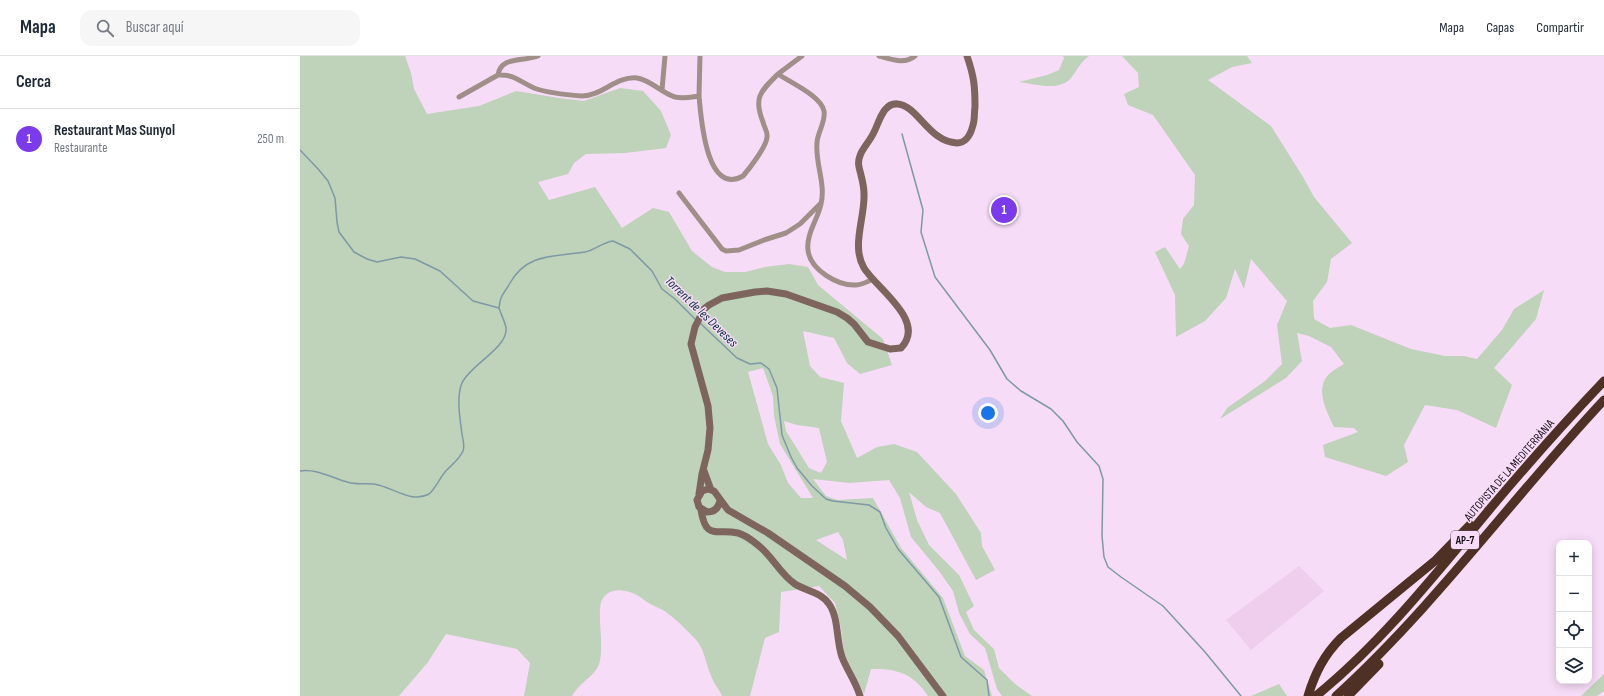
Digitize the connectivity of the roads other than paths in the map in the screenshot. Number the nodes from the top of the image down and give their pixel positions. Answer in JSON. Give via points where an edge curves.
{"nodes":[{"id":1,"x":538,"y":56,"type":"edge"},
{"id":2,"x":665,"y":56,"type":"edge"},
{"id":3,"x":700,"y":56,"type":"edge"},
{"id":4,"x":802,"y":56,"type":"edge"},
{"id":5,"x":879,"y":56,"type":"edge"},
{"id":6,"x":915,"y":56,"type":"edge"},
{"id":7,"x":967,"y":56,"type":"edge"},
{"id":8,"x":778,"y":74,"type":"junction"},
{"id":9,"x":498,"y":75,"type":"junction"},
{"id":10,"x":662,"y":90,"type":"junction"},
{"id":11,"x":699,"y":96,"type":"junction"},
{"id":12,"x":459,"y":98,"type":"dead end"},
{"id":13,"x":679,"y":193,"type":"dead end"},
{"id":14,"x":822,"y":202,"type":"junction"},
{"id":15,"x":873,"y":279,"type":"junction"},
{"id":16,"x":1604,"y":381,"type":"edge"},
{"id":17,"x":1604,"y":400,"type":"edge"},
{"id":18,"x":703,"y":469,"type":"junction"},
{"id":19,"x":1516,"y":479,"type":"junction"},
{"id":20,"x":711,"y":490,"type":"junction"},
{"id":21,"x":699,"y":494,"type":"junction"},
{"id":22,"x":720,"y":500,"type":"junction"},
{"id":23,"x":701,"y":510,"type":"junction"},
{"id":24,"x":713,"y":511,"type":"junction"},
{"id":25,"x":732,"y":513,"type":"junction"},
{"id":26,"x":708,"y":529,"type":"junction"},
{"id":27,"x":1428,"y":604,"type":"junction"},
{"id":28,"x":860,"y":696,"type":"edge"},
{"id":29,"x":943,"y":696,"type":"edge"},
{"id":30,"x":1308,"y":696,"type":"edge"},
{"id":31,"x":1316,"y":696,"type":"edge"},
{"id":32,"x":1336,"y":696,"type":"edge"},
{"id":33,"x":1348,"y":696,"type":"edge"}],
"edges":[{"from":1,"to":9,"type":"street","via":[[512,58],[502,62],[498,68]]},
{"from":2,"to":10,"type":"street"},
{"from":3,"to":11,"type":"street"},
{"from":4,"to":8,"type":"street"},
{"from":5,"to":6,"type":"street","via":[[904,61]]},
{"from":7,"to":15,"type":"street","via":[[975,82],[974,121],[964,141],[949,143],[938,137],[906,107],[898,104],[888,106],[884,111],[874,133],[860,153],[858,159],[864,194],[858,245],[864,268]]},
{"from":8,"to":11,"type":"street","via":[[761,91],[759,100],[760,116],[767,138],[755,160],[737,180],[719,174],[710,158],[705,143]]},
{"from":8,"to":14,"type":"street","via":[[818,99],[824,112],[816,145]]},
{"from":9,"to":10,"type":"street","via":[[512,76],[534,88],[584,96],[628,78],[638,78]]},
{"from":9,"to":12,"type":"street"},
{"from":10,"to":11,"type":"street","via":[[682,98]]},
{"from":13,"to":14,"type":"street","via":[[726,251],[739,250],[786,233],[800,224]]},
{"from":14,"to":15,"type":"street","via":[[808,242],[809,256],[823,273],[849,285],[862,284]]},
{"from":15,"to":18,"type":"street","via":[[902,312],[908,339],[900,348],[890,349],[868,342],[854,324],[837,312],[786,294],[767,292],[737,295],[714,301],[704,310],[695,327],[691,344],[710,415],[710,441]]},
{"from":16,"to":19,"type":"highway","name":"AUTOPISTA DE LA MEDITERRÀNIA","number":"AP-7"},
{"from":17,"to":27,"type":"highway","name":"AUTOPISTA DE LA MEDITERRÀNIA","number":"AP-7"},
{"from":18,"to":20,"type":"street"},
{"from":18,"to":21,"type":"street"},
{"from":19,"to":30,"type":"highway","via":[[1436,560],[1332,647],[1320,665]]},
{"from":19,"to":31,"type":"highway","name":"AUTOPISTA DE LA MEDITERRÀNIA","number":"AP-7","via":[[1402,613]]},
{"from":20,"to":21,"type":"street"},
{"from":20,"to":22,"type":"street"},
{"from":21,"to":23,"type":"street","via":[[697,500]]},
{"from":22,"to":24,"type":"street","via":[[719,506]]},
{"from":22,"to":25,"type":"street"},
{"from":23,"to":24,"type":"street"},
{"from":23,"to":26,"type":"street","via":[[703,522]]},
{"from":24,"to":25,"type":"street"},
{"from":24,"to":26,"type":"street","via":[[707,521]]},
{"from":25,"to":29,"type":"street","via":[[774,537],[845,586],[870,607],[898,636]]},
{"from":26,"to":28,"type":"street","via":[[743,535],[770,555],[794,584],[826,600],[833,613],[842,656]]},
{"from":27,"to":32,"type":"highway","name":"AUTOPISTA DE LA MEDITERRÀNIA","number":"AP-7","via":[[1386,649]]},
{"from":27,"to":33,"type":"highway","via":[[1403,636]]}]}
